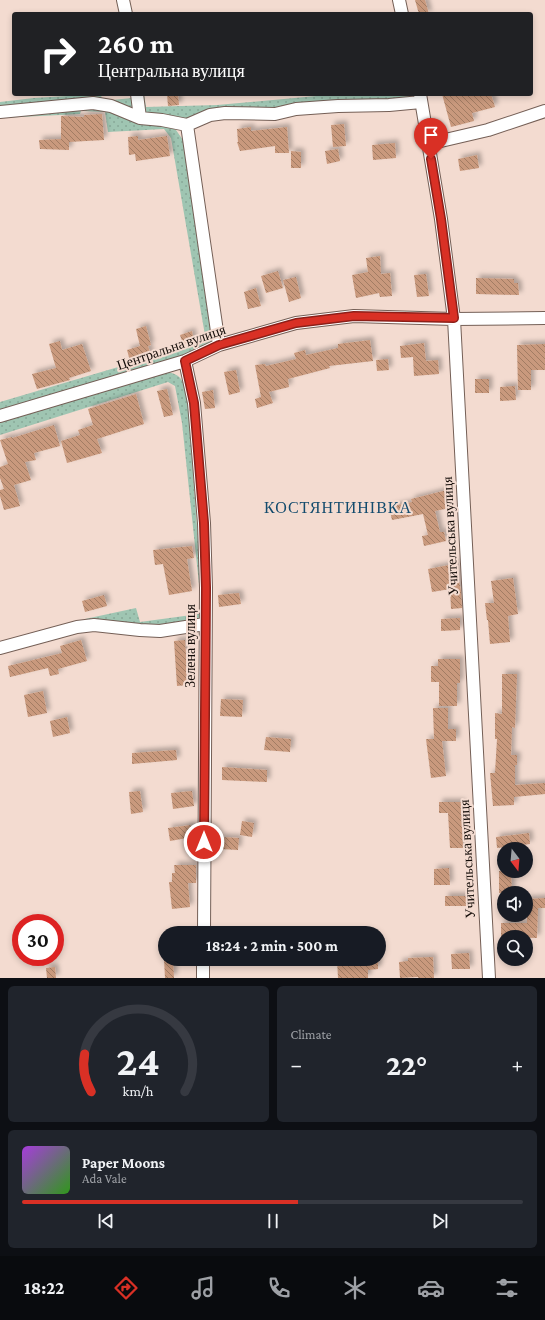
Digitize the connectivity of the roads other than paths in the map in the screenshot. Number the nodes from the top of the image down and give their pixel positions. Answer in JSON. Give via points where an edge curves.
{"nodes":[{"id":1,"x":123,"y":0,"type":"edge"},
{"id":2,"x":399,"y":0,"type":"edge"},
{"id":3,"x":126,"y":12,"type":"edge"},
{"id":4,"x":402,"y":12,"type":"edge"},
{"id":5,"x":137,"y":96,"type":"edge"},
{"id":6,"x":420,"y":98,"type":"edge"},
{"id":7,"x":545,"y":111,"type":"edge"},
{"id":8,"x":0,"y":112,"type":"edge"},
{"id":9,"x":140,"y":118,"type":"junction"},
{"id":10,"x":186,"y":125,"type":"junction"},
{"id":11,"x":428,"y":144,"type":"junction"},
{"id":12,"x":454,"y":318,"type":"junction"},
{"id":13,"x":545,"y":318,"type":"edge"},
{"id":14,"x":219,"y":345,"type":"junction"},
{"id":15,"x":185,"y":361,"type":"junction"},
{"id":16,"x":0,"y":416,"type":"edge"},
{"id":17,"x":205,"y":624,"type":"junction"},
{"id":18,"x":0,"y":648,"type":"edge"},
{"id":19,"x":204,"y":926,"type":"edge"},
{"id":20,"x":204,"y":966,"type":"edge"},
{"id":21,"x":203,"y":978,"type":"edge"},
{"id":22,"x":489,"y":978,"type":"edge"}],
"edges":[{"from":1,"to":3,"type":"street"},
{"from":2,"to":4,"type":"street"},
{"from":5,"to":9,"type":"street"},
{"from":6,"to":10,"type":"street","via":[[389,105],[296,109],[275,114],[210,115]]},
{"from":6,"to":11,"type":"street","name":"Учительська вулиця"},
{"from":7,"to":11,"type":"street","via":[[488,130]]},
{"from":8,"to":9,"type":"street","via":[[93,103],[111,106]]},
{"from":9,"to":10,"type":"street"},
{"from":10,"to":14,"type":"street"},
{"from":11,"to":12,"type":"street","name":"Учительська вулиця"},
{"from":12,"to":13,"type":"street","name":"Центральна вулиця"},
{"from":12,"to":14,"type":"street","name":"Центральна вулиця","via":[[346,317],[296,323]]},
{"from":12,"to":22,"type":"street","name":"Учительська вулиця"},
{"from":14,"to":15,"type":"street","name":"Центральна вулиця"},
{"from":15,"to":16,"type":"street","name":"Центральна вулиця"},
{"from":15,"to":17,"type":"street","name":"Зелена вулиця","via":[[194,403],[204,523]]},
{"from":17,"to":18,"type":"street","via":[[160,631],[77,627]]},
{"from":17,"to":19,"type":"street","name":"Зелена вулиця"},
{"from":20,"to":21,"type":"street"}]}
